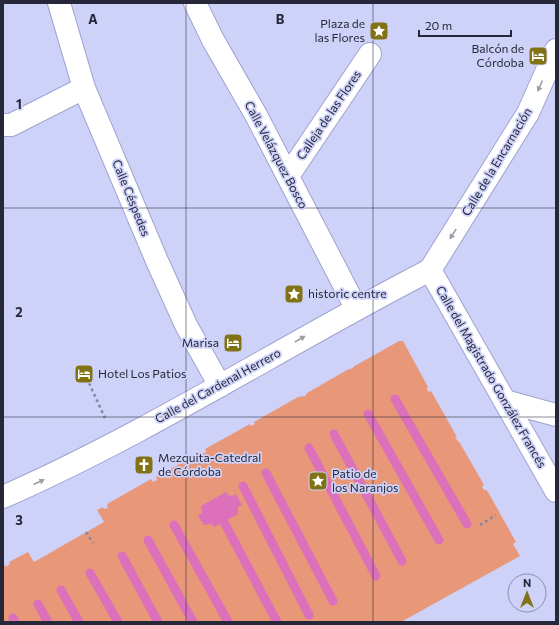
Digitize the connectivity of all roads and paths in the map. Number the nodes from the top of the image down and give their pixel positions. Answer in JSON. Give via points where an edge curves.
{"nodes":[{"id":1,"x":59,"y":3,"type":"edge"},
{"id":2,"x":195,"y":3,"type":"edge"},
{"id":3,"x":556,"y":50,"type":"edge"},
{"id":4,"x":370,"y":54,"type":"dead end"},
{"id":5,"x":84,"y":88,"type":"junction"},
{"id":6,"x":3,"y":125,"type":"edge"},
{"id":7,"x":288,"y":176,"type":"junction"},
{"id":8,"x":430,"y":270,"type":"junction"},
{"id":9,"x":356,"y":308,"type":"junction"},
{"id":10,"x":89,"y":383,"type":"dead end"},
{"id":11,"x":220,"y":386,"type":"junction"},
{"id":12,"x":505,"y":401,"type":"junction"},
{"id":13,"x":556,"y":415,"type":"edge"},
{"id":14,"x":108,"y":424,"type":"dead end"},
{"id":15,"x":555,"y":485,"type":"edge"},
{"id":16,"x":3,"y":497,"type":"edge"},
{"id":17,"x":496,"y":515,"type":"dead end"},
{"id":18,"x":480,"y":525,"type":"dead end"},
{"id":19,"x":86,"y":532,"type":"dead end"},
{"id":20,"x":92,"y":543,"type":"dead end"}],
"edges":[{"from":1,"to":5,"type":"street","name":"Calle Céspedes"},
{"from":2,"to":7,"type":"street","name":"Calle Velázquez Bosco"},
{"from":3,"to":8,"type":"street","name":"Calle de la Encarnación","one_way":true,"via":[[528,113]]},
{"from":4,"to":7,"type":"street","name":"Calleja de las Flores"},
{"from":5,"to":6,"type":"street","via":[[11,125]]},
{"from":5,"to":11,"type":"street","name":"Calle Céspedes","via":[[186,325]]},
{"from":7,"to":9,"type":"street","name":"Calle Velázquez Bosco"},
{"from":8,"to":9,"type":"street","name":"Calle del Cardenal Herrero"},
{"from":8,"to":12,"type":"street","name":"Calle del Magistrado González Francés"},
{"from":11,"to":9,"type":"street","name":"Calle del Cardenal Herrero","one_way":true},
{"from":10,"to":14,"type":"path"},
{"from":16,"to":11,"type":"street","name":"Calle del Cardenal Herrero","one_way":true,"via":[[116,443]]},
{"from":12,"to":13,"type":"street"},
{"from":12,"to":15,"type":"street","name":"Calle del Magistrado González Francés"},
{"from":17,"to":18,"type":"path"},
{"from":19,"to":20,"type":"path"}]}
